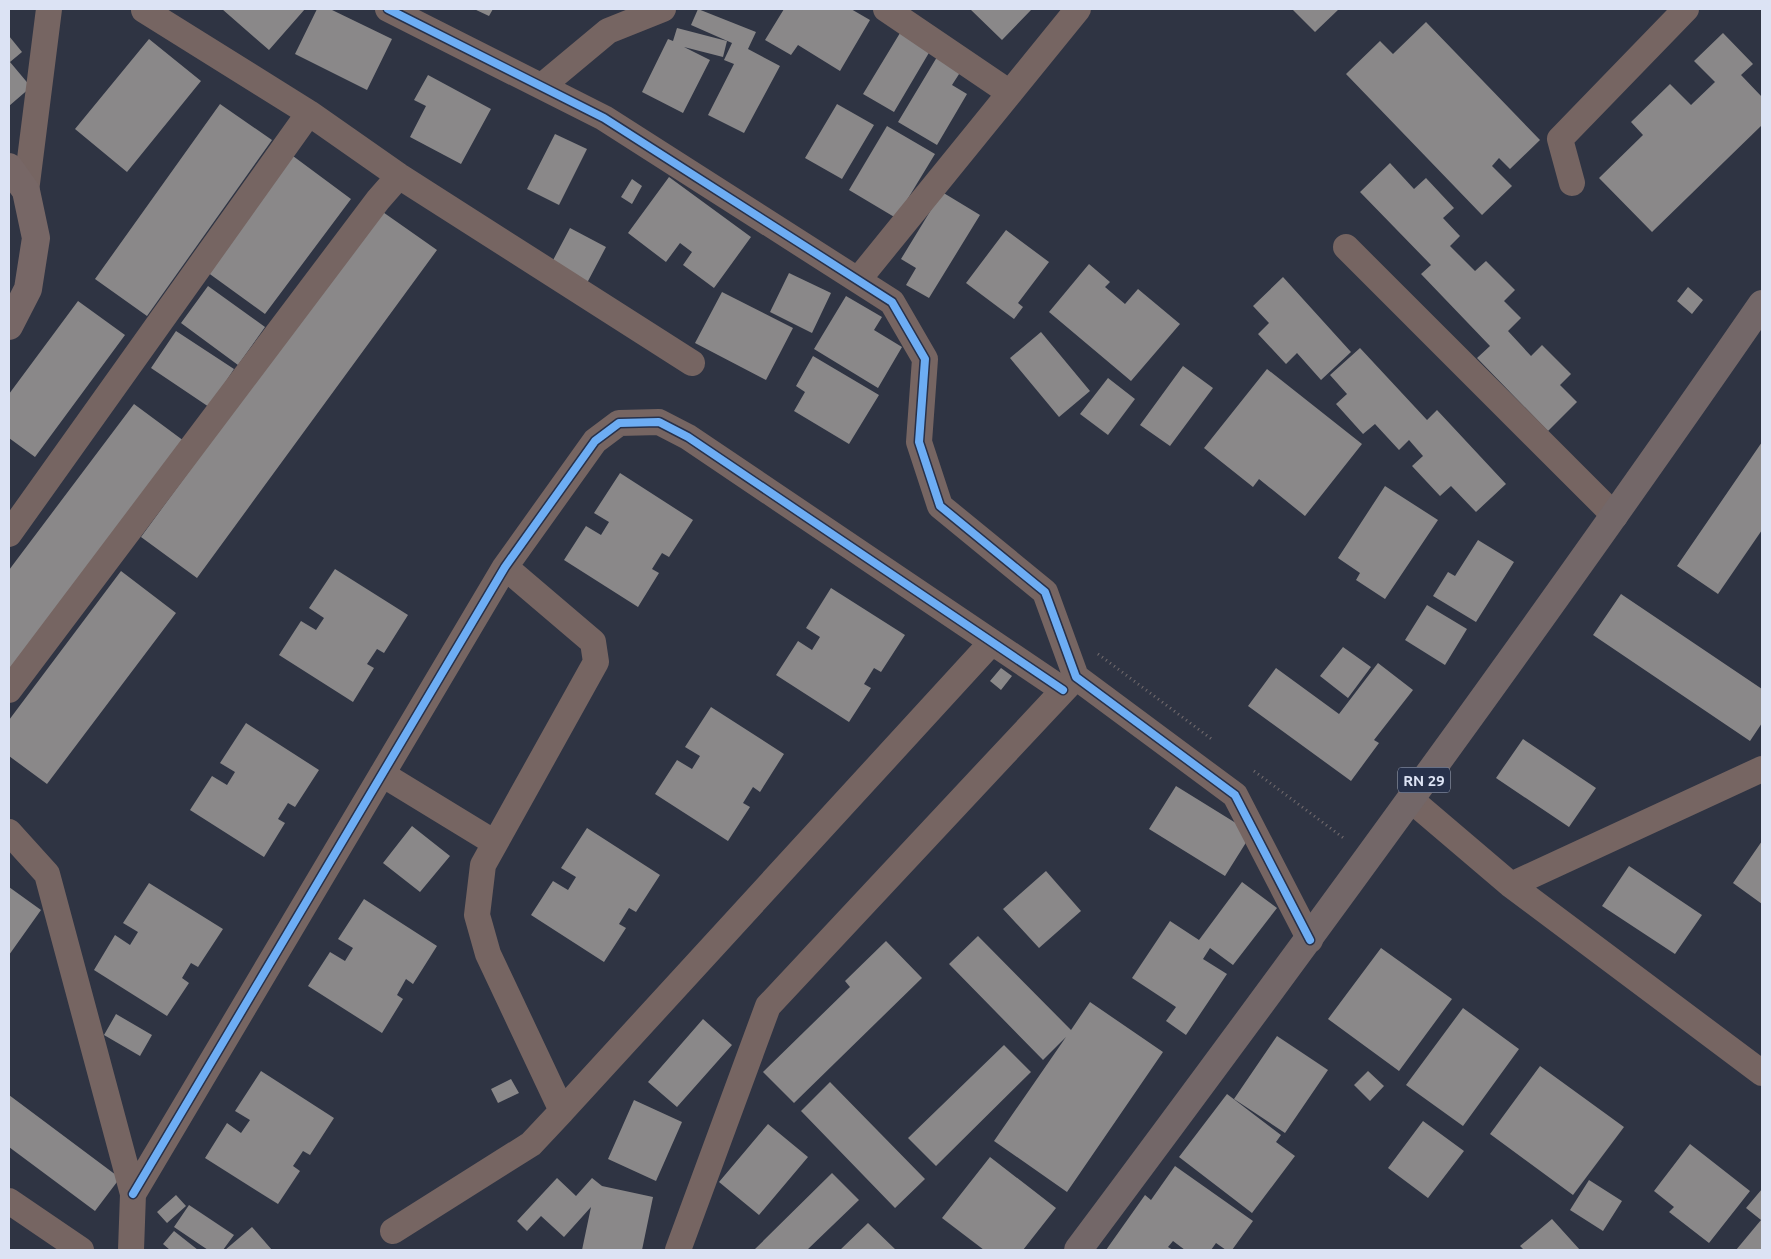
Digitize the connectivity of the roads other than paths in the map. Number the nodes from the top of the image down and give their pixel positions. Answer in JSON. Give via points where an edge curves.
{"nodes":[{"id":1,"x":48,"y":9,"type":"edge"},
{"id":2,"x":388,"y":9,"type":"edge"},
{"id":3,"x":663,"y":9,"type":"edge"},
{"id":4,"x":886,"y":9,"type":"edge"},
{"id":5,"x":1078,"y":9,"type":"edge"},
{"id":6,"x":1686,"y":9,"type":"edge"},
{"id":7,"x":144,"y":10,"type":"edge"},
{"id":8,"x":542,"y":86,"type":"junction"},
{"id":9,"x":1010,"y":93,"type":"junction"},
{"id":10,"x":309,"y":113,"type":"junction"},
{"id":11,"x":9,"y":167,"type":"edge"},
{"id":12,"x":399,"y":176,"type":"junction"},
{"id":13,"x":1572,"y":183,"type":"dead end"},
{"id":14,"x":26,"y":191,"type":"junction"},
{"id":15,"x":1346,"y":246,"type":"dead end"},
{"id":16,"x":858,"y":280,"type":"junction"},
{"id":17,"x":1762,"y":304,"type":"edge"},
{"id":18,"x":9,"y":326,"type":"edge"},
{"id":19,"x":692,"y":363,"type":"dead end"},
{"id":20,"x":1616,"y":516,"type":"junction"},
{"id":21,"x":9,"y":534,"type":"edge"},
{"id":22,"x":505,"y":567,"type":"junction"},
{"id":23,"x":992,"y":642,"type":"junction"},
{"id":24,"x":1070,"y":684,"type":"junction"},
{"id":25,"x":9,"y":690,"type":"edge"},
{"id":26,"x":1762,"y":769,"type":"edge"},
{"id":27,"x":382,"y":774,"type":"junction"},
{"id":28,"x":1410,"y":799,"type":"junction"},
{"id":29,"x":9,"y":832,"type":"edge"},
{"id":30,"x":495,"y":843,"type":"junction"},
{"id":31,"x":1511,"y":885,"type":"junction"},
{"id":32,"x":1310,"y":940,"type":"junction"},
{"id":33,"x":1762,"y":1074,"type":"edge"},
{"id":34,"x":562,"y":1111,"type":"junction"},
{"id":35,"x":133,"y":1194,"type":"junction"},
{"id":36,"x":9,"y":1201,"type":"edge"},
{"id":37,"x":393,"y":1231,"type":"dead end"},
{"id":38,"x":81,"y":1250,"type":"edge"},
{"id":39,"x":131,"y":1250,"type":"edge"},
{"id":40,"x":678,"y":1250,"type":"edge"},
{"id":41,"x":1078,"y":1250,"type":"edge"}],
"edges":[{"from":1,"to":14,"type":"street"},
{"from":2,"to":8,"type":"street"},
{"from":3,"to":8,"type":"street","via":[[608,31]]},
{"from":4,"to":9,"type":"street"},
{"from":5,"to":9,"type":"street"},
{"from":6,"to":13,"type":"street","via":[[1560,139]]},
{"from":7,"to":10,"type":"street"},
{"from":8,"to":16,"type":"street","via":[[604,118]]},
{"from":9,"to":16,"type":"street"},
{"from":10,"to":12,"type":"street"},
{"from":10,"to":21,"type":"street"},
{"from":11,"to":14,"type":"main road"},
{"from":12,"to":19,"type":"street"},
{"from":12,"to":25,"type":"street"},
{"from":14,"to":18,"type":"main road","via":[[36,238],[28,289]]},
{"from":15,"to":20,"type":"street"},
{"from":16,"to":24,"type":"street","via":[[892,302],[925,360],[918,442],[940,506],[1046,592]]},
{"from":17,"to":20,"type":"main road","number":"RN 29"},
{"from":20,"to":28,"type":"main road","number":"RN 29"},
{"from":22,"to":23,"type":"street","via":[[595,441],[619,423],[660,422],[688,437]]},
{"from":22,"to":27,"type":"street"},
{"from":22,"to":30,"type":"street","via":[[593,642],[596,662]]},
{"from":23,"to":24,"type":"street"},
{"from":23,"to":34,"type":"street"},
{"from":24,"to":32,"type":"street","via":[[1235,796]]},
{"from":24,"to":40,"type":"street","via":[[768,1006]]},
{"from":26,"to":31,"type":"street"},
{"from":27,"to":30,"type":"street"},
{"from":27,"to":35,"type":"street"},
{"from":28,"to":31,"type":"street"},
{"from":28,"to":32,"type":"main road","number":"RN 29"},
{"from":29,"to":35,"type":"street","via":[[47,874]]},
{"from":30,"to":34,"type":"street","via":[[483,865],[476,915],[488,954]]},
{"from":31,"to":33,"type":"street"},
{"from":32,"to":41,"type":"main road","number":"RN 29"},
{"from":34,"to":37,"type":"street","via":[[531,1144]]},
{"from":35,"to":39,"type":"street"},
{"from":36,"to":38,"type":"street"}]}
